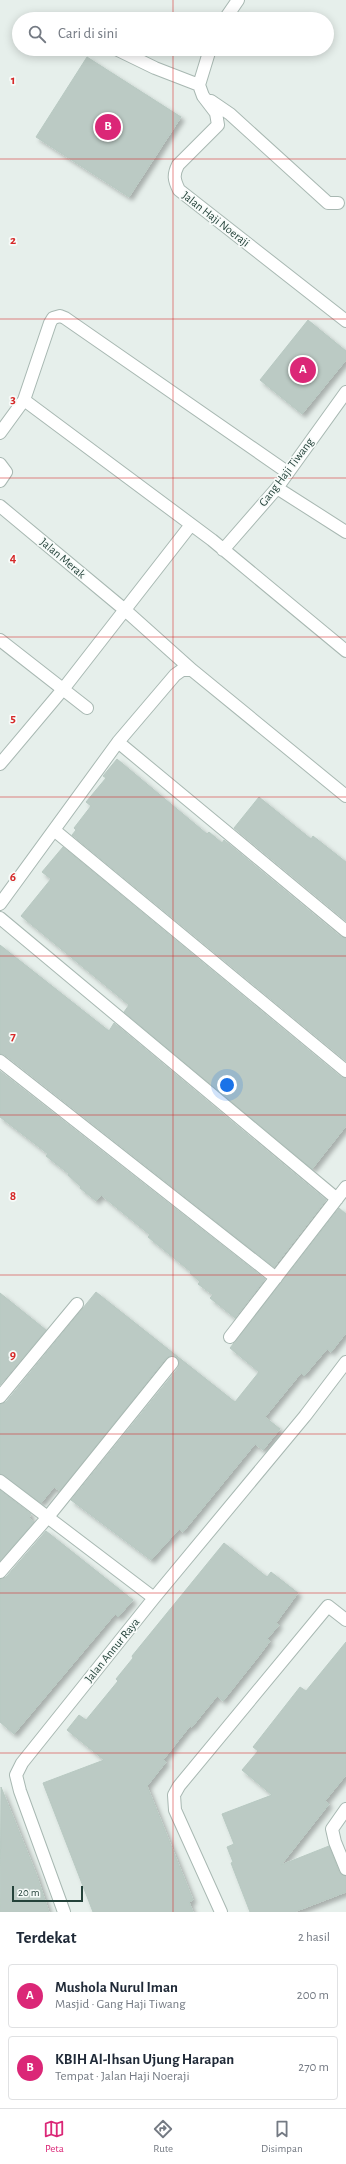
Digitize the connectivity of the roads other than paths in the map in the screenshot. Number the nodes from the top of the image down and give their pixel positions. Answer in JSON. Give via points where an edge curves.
{"nodes":[{"id":1,"x":238,"y":0,"type":"edge"},
{"id":2,"x":230,"y":12,"type":"edge"},
{"id":3,"x":130,"y":56,"type":"edge"},
{"id":4,"x":208,"y":56,"type":"edge"},
{"id":5,"x":201,"y":90,"type":"junction"},
{"id":6,"x":338,"y":203,"type":"dead end"},
{"id":7,"x":346,"y":321,"type":"edge"},
{"id":8,"x":346,"y":392,"type":"edge"},
{"id":9,"x":24,"y":400,"type":"junction"},
{"id":10,"x":0,"y":433,"type":"edge"},
{"id":11,"x":0,"y":464,"type":"edge"},
{"id":12,"x":286,"y":472,"type":"junction"},
{"id":13,"x":0,"y":481,"type":"edge"},
{"id":14,"x":277,"y":488,"type":"junction"},
{"id":15,"x":0,"y":506,"type":"edge"},
{"id":16,"x":190,"y":526,"type":"junction"},
{"id":17,"x":346,"y":532,"type":"edge"},
{"id":18,"x":223,"y":550,"type":"junction"},
{"id":19,"x":125,"y":610,"type":"junction"},
{"id":20,"x":0,"y":640,"type":"edge"},
{"id":21,"x":346,"y":651,"type":"edge"},
{"id":22,"x":192,"y":670,"type":"junction"},
{"id":23,"x":64,"y":688,"type":"junction"},
{"id":24,"x":86,"y":708,"type":"dead end"},
{"id":25,"x":118,"y":742,"type":"junction"},
{"id":26,"x":0,"y":764,"type":"edge"},
{"id":27,"x":346,"y":796,"type":"edge"},
{"id":28,"x":54,"y":830,"type":"junction"},
{"id":29,"x":0,"y":904,"type":"edge"},
{"id":30,"x":0,"y":918,"type":"edge"},
{"id":31,"x":346,"y":931,"type":"edge"},
{"id":32,"x":0,"y":1061,"type":"edge"},
{"id":33,"x":346,"y":1071,"type":"edge"},
{"id":34,"x":346,"y":1188,"type":"edge"},
{"id":35,"x":337,"y":1199,"type":"junction"},
{"id":36,"x":276,"y":1278,"type":"junction"},
{"id":37,"x":77,"y":1304,"type":"dead end"},
{"id":38,"x":230,"y":1337,"type":"dead end"},
{"id":39,"x":346,"y":1362,"type":"edge"},
{"id":40,"x":172,"y":1363,"type":"dead end"},
{"id":41,"x":0,"y":1397,"type":"edge"},
{"id":42,"x":0,"y":1482,"type":"edge"},
{"id":43,"x":47,"y":1518,"type":"junction"},
{"id":44,"x":0,"y":1572,"type":"edge"},
{"id":45,"x":154,"y":1598,"type":"junction"},
{"id":46,"x":346,"y":1620,"type":"edge"},
{"id":47,"x":346,"y":1809,"type":"edge"},
{"id":48,"x":346,"y":1869,"type":"edge"},
{"id":49,"x":64,"y":1912,"type":"edge"},
{"id":50,"x":222,"y":1912,"type":"edge"}],
"edges":[{"from":1,"to":2,"type":"street"},
{"from":3,"to":5,"type":"street"},
{"from":4,"to":5,"type":"street"},
{"from":5,"to":6,"type":"street","via":[[328,203]]},
{"from":5,"to":7,"type":"street","name":"Jalan Haji Noeraji","via":[[216,113],[218,126],[178,165],[174,177],[179,190]]},
{"from":8,"to":12,"type":"street","name":"Gang Haji Tiwang"},
{"from":9,"to":10,"type":"street"},
{"from":9,"to":12,"type":"street","via":[[50,323],[60,316]]},
{"from":9,"to":16,"type":"street"},
{"from":11,"to":13,"type":"street","via":[[6,472]]},
{"from":12,"to":14,"type":"street","name":"Gang Haji Tiwang"},
{"from":14,"to":17,"type":"street"},
{"from":14,"to":18,"type":"street","name":"Gang Haji Tiwang"},
{"from":15,"to":19,"type":"street","name":"Jalan Merak"},
{"from":16,"to":18,"type":"street"},
{"from":16,"to":19,"type":"street"},
{"from":18,"to":21,"type":"street"},
{"from":19,"to":22,"type":"street","name":"Jalan Merak"},
{"from":19,"to":23,"type":"street"},
{"from":20,"to":23,"type":"street"},
{"from":22,"to":25,"type":"street","via":[[182,670],[175,675]]},
{"from":22,"to":27,"type":"street","name":"Jalan Merak"},
{"from":23,"to":24,"type":"street"},
{"from":23,"to":26,"type":"street"},
{"from":25,"to":28,"type":"street"},
{"from":25,"to":31,"type":"street"},
{"from":28,"to":29,"type":"street"},
{"from":28,"to":33,"type":"street"},
{"from":30,"to":35,"type":"street"},
{"from":32,"to":36,"type":"street"},
{"from":34,"to":35,"type":"street"},
{"from":35,"to":36,"type":"street"},
{"from":36,"to":38,"type":"street"},
{"from":37,"to":41,"type":"street"},
{"from":39,"to":45,"type":"street","name":"Jalan Annur Raya","via":[[305,1416]]},
{"from":40,"to":43,"type":"street"},
{"from":42,"to":43,"type":"street"},
{"from":43,"to":44,"type":"street"},
{"from":43,"to":45,"type":"street"},
{"from":45,"to":49,"type":"street","name":"Jalan Annur Raya","via":[[22,1763],[16,1775]]},
{"from":46,"to":50,"type":"street","via":[[328,1606],[174,1795],[175,1810]]},
{"from":47,"to":48,"type":"street","via":[[332,1829]]}]}
